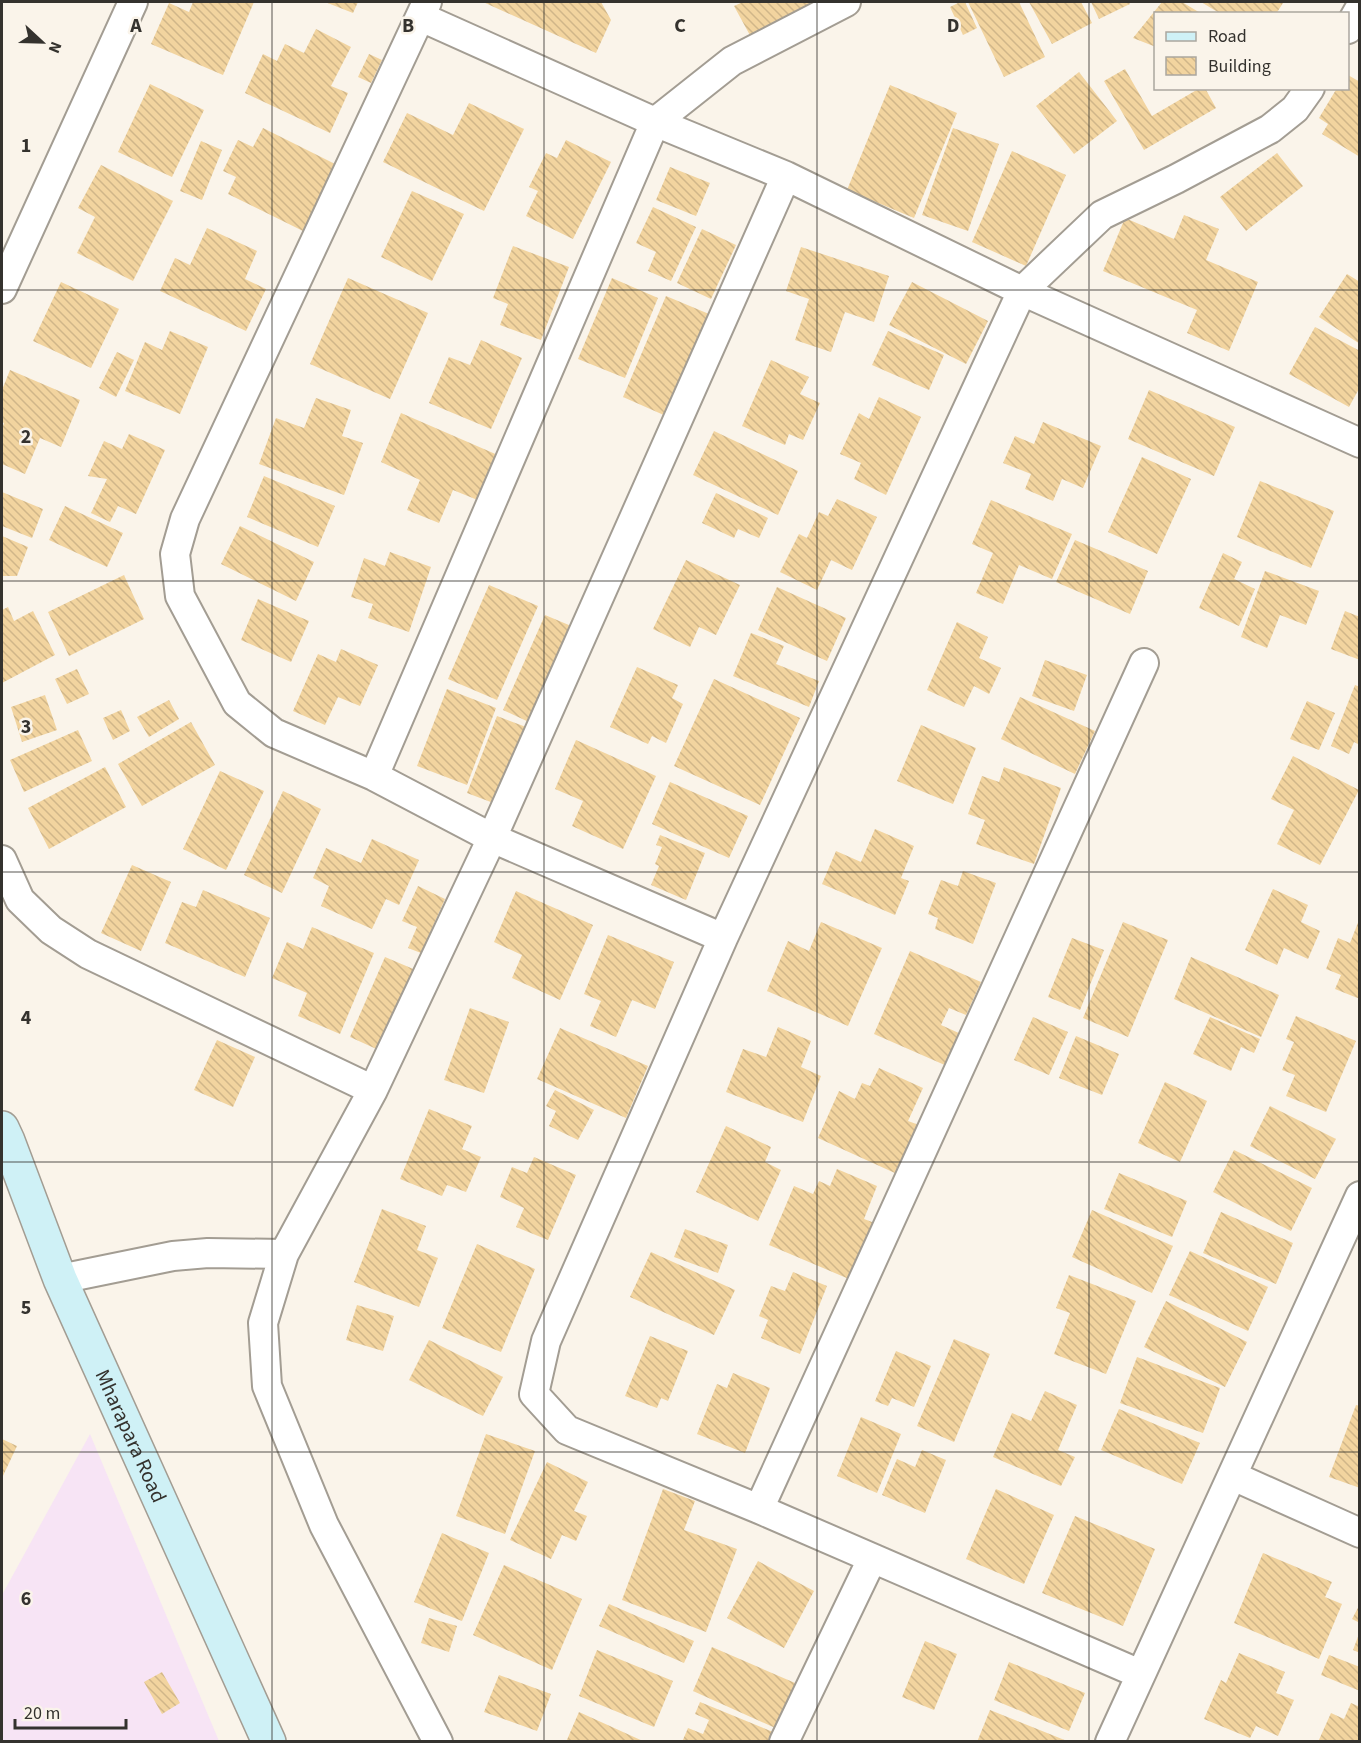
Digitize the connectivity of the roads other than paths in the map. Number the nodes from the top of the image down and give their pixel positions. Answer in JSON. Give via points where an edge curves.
{"nodes":[{"id":1,"x":133,"y":2,"type":"edge"},
{"id":2,"x":846,"y":2,"type":"edge"},
{"id":3,"x":1359,"y":8,"type":"edge"},
{"id":4,"x":424,"y":9,"type":"edge"},
{"id":5,"x":1349,"y":26,"type":"edge"},
{"id":6,"x":1309,"y":90,"type":"edge"},
{"id":7,"x":655,"y":122,"type":"junction"},
{"id":8,"x":786,"y":176,"type":"junction"},
{"id":9,"x":2,"y":289,"type":"edge"},
{"id":10,"x":1022,"y":291,"type":"junction"},
{"id":11,"x":1359,"y":443,"type":"edge"},
{"id":12,"x":1144,"y":663,"type":"dead end"},
{"id":13,"x":374,"y":776,"type":"junction"},
{"id":14,"x":492,"y":838,"type":"junction"},
{"id":15,"x":2,"y":860,"type":"edge"},
{"id":16,"x":723,"y":938,"type":"junction"},
{"id":17,"x":373,"y":1090,"type":"junction"},
{"id":18,"x":4,"y":1138,"type":"edge"},
{"id":19,"x":1359,"y":1196,"type":"edge"},
{"id":20,"x":284,"y":1254,"type":"junction"},
{"id":21,"x":60,"y":1279,"type":"junction"},
{"id":22,"x":1233,"y":1476,"type":"junction"},
{"id":23,"x":759,"y":1509,"type":"junction"},
{"id":24,"x":1359,"y":1533,"type":"edge"},
{"id":25,"x":872,"y":1558,"type":"junction"},
{"id":26,"x":1140,"y":1674,"type":"junction"},
{"id":27,"x":269,"y":1742,"type":"edge"},
{"id":28,"x":438,"y":1742,"type":"edge"},
{"id":29,"x":783,"y":1742,"type":"edge"},
{"id":30,"x":1110,"y":1742,"type":"edge"}],
"edges":[{"from":1,"to":9,"type":"street"},
{"from":2,"to":7,"type":"street","via":[[732,61]]},
{"from":3,"to":5,"type":"street"},
{"from":4,"to":7,"type":"street"},
{"from":4,"to":13,"type":"street","via":[[185,519],[175,554],[180,596],[237,703],[274,733]]},
{"from":6,"to":10,"type":"street","via":[[1295,109],[1270,129],[1102,215]]},
{"from":7,"to":8,"type":"street"},
{"from":7,"to":13,"type":"street"},
{"from":8,"to":10,"type":"street"},
{"from":8,"to":14,"type":"street"},
{"from":10,"to":11,"type":"street"},
{"from":10,"to":16,"type":"street"},
{"from":12,"to":23,"type":"street"},
{"from":13,"to":14,"type":"street"},
{"from":14,"to":16,"type":"street"},
{"from":14,"to":17,"type":"street"},
{"from":15,"to":17,"type":"street","via":[[20,900],[51,930],[88,954]]},
{"from":16,"to":23,"type":"street","via":[[546,1341],[534,1394],[567,1430]]},
{"from":17,"to":20,"type":"street"},
{"from":18,"to":21,"type":"main road","name":"Mharapara Road"},
{"from":19,"to":22,"type":"street"},
{"from":20,"to":21,"type":"street","via":[[173,1256]]},
{"from":20,"to":28,"type":"street","via":[[263,1323],[267,1386],[324,1525]]},
{"from":21,"to":27,"type":"main road","name":"Mharapara Road"},
{"from":22,"to":24,"type":"street"},
{"from":22,"to":26,"type":"street"},
{"from":23,"to":25,"type":"street"},
{"from":25,"to":26,"type":"street"},
{"from":25,"to":29,"type":"street"},
{"from":26,"to":30,"type":"street"}]}
